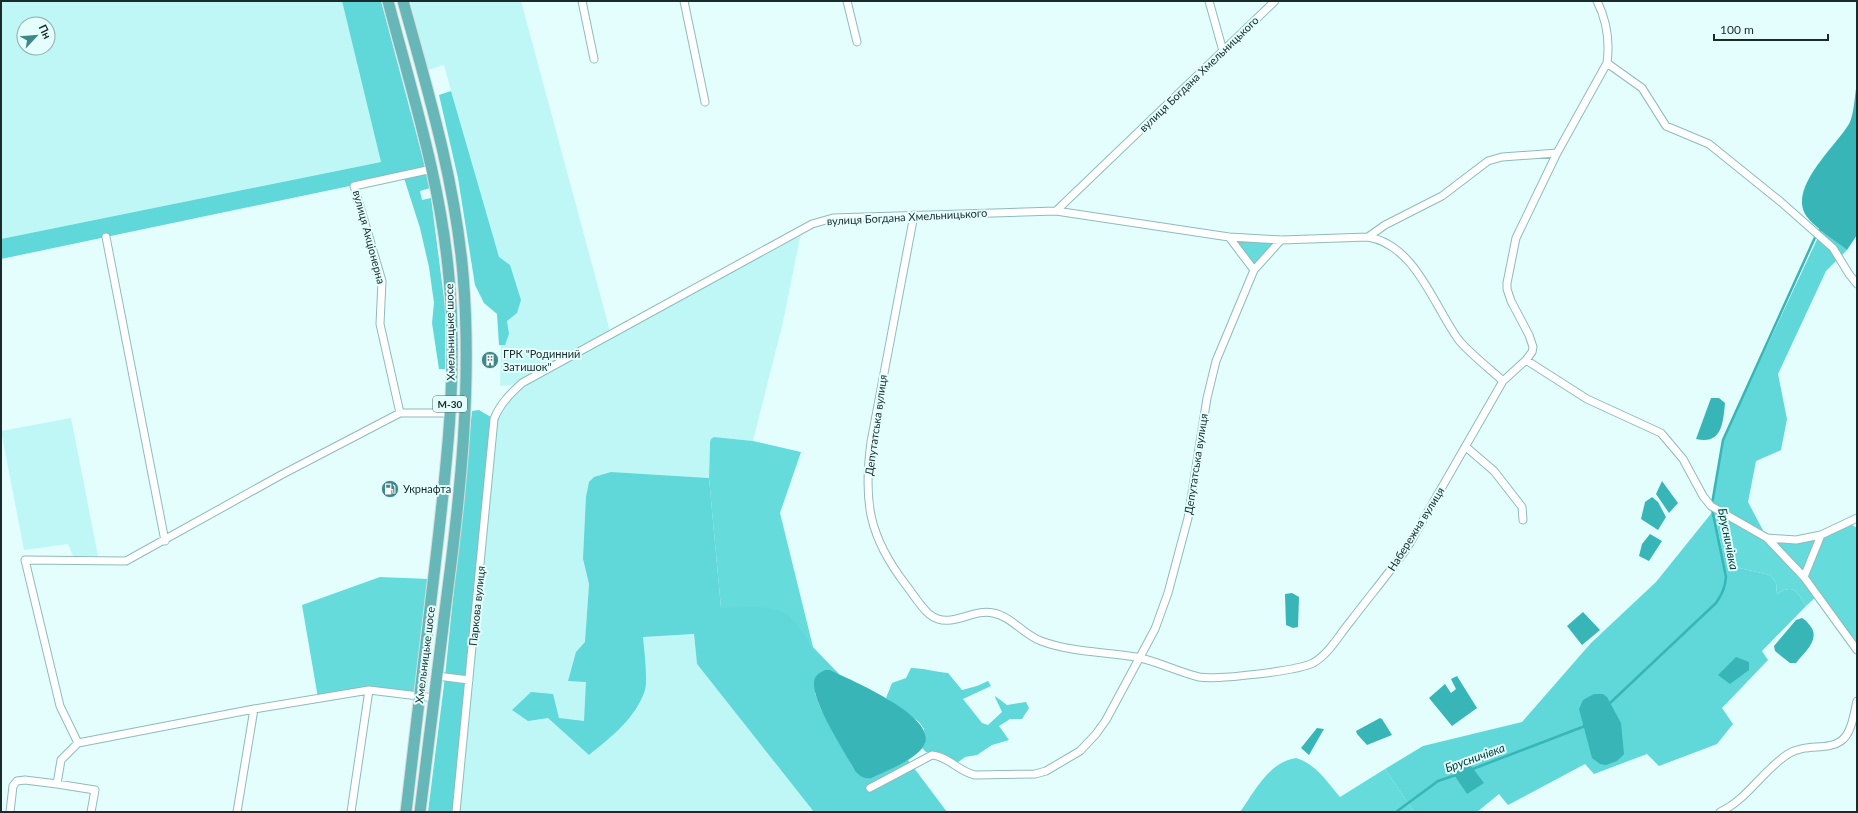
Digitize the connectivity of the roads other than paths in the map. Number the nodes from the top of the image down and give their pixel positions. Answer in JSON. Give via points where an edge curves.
{"nodes":[{"id":1,"x":388,"y":1,"type":"edge"},
{"id":2,"x":403,"y":1,"type":"edge"},
{"id":3,"x":582,"y":1,"type":"edge"},
{"id":4,"x":684,"y":1,"type":"edge"},
{"id":5,"x":847,"y":1,"type":"edge"},
{"id":6,"x":1209,"y":1,"type":"edge"},
{"id":7,"x":1275,"y":1,"type":"edge"},
{"id":8,"x":1597,"y":1,"type":"edge"},
{"id":9,"x":857,"y":42,"type":"dead end"},
{"id":10,"x":1223,"y":51,"type":"junction"},
{"id":11,"x":594,"y":59,"type":"dead end"},
{"id":12,"x":1607,"y":63,"type":"junction"},
{"id":13,"x":705,"y":102,"type":"dead end"},
{"id":14,"x":1557,"y":154,"type":"junction"},
{"id":15,"x":432,"y":169,"type":"junction"},
{"id":16,"x":1056,"y":211,"type":"junction"},
{"id":17,"x":914,"y":215,"type":"junction"},
{"id":18,"x":106,"y":237,"type":"dead end"},
{"id":19,"x":1229,"y":237,"type":"junction"},
{"id":20,"x":1368,"y":237,"type":"junction"},
{"id":21,"x":1281,"y":240,"type":"junction"},
{"id":22,"x":1254,"y":270,"type":"junction"},
{"id":23,"x":1857,"y":284,"type":"edge"},
{"id":24,"x":1526,"y":360,"type":"junction"},
{"id":25,"x":1503,"y":381,"type":"junction"},
{"id":26,"x":503,"y":402,"type":"joint"},
{"id":27,"x":400,"y":413,"type":"junction"},
{"id":28,"x":450,"y":413,"type":"junction"},
{"id":29,"x":466,"y":414,"type":"junction"},
{"id":30,"x":1466,"y":447,"type":"junction"},
{"id":31,"x":1857,"y":518,"type":"edge"},
{"id":32,"x":1523,"y":520,"type":"dead end"},
{"id":33,"x":1821,"y":535,"type":"junction"},
{"id":34,"x":1767,"y":538,"type":"junction"},
{"id":35,"x":165,"y":540,"type":"junction"},
{"id":36,"x":1804,"y":577,"type":"junction"},
{"id":37,"x":1857,"y":650,"type":"edge"},
{"id":38,"x":1139,"y":658,"type":"junction"},
{"id":39,"x":437,"y":676,"type":"junction"},
{"id":40,"x":469,"y":680,"type":"junction"},
{"id":41,"x":369,"y":690,"type":"junction"},
{"id":42,"x":420,"y":696,"type":"junction"},
{"id":43,"x":435,"y":698,"type":"junction"},
{"id":44,"x":1857,"y":701,"type":"edge"},
{"id":45,"x":254,"y":709,"type":"junction"},
{"id":46,"x":1855,"y":722,"type":"edge"},
{"id":47,"x":78,"y":743,"type":"junction"},
{"id":48,"x":57,"y":784,"type":"junction"},
{"id":49,"x":870,"y":788,"type":"dead end"},
{"id":50,"x":10,"y":812,"type":"edge"},
{"id":51,"x":91,"y":812,"type":"edge"},
{"id":52,"x":237,"y":812,"type":"edge"},
{"id":53,"x":351,"y":812,"type":"edge"},
{"id":54,"x":406,"y":812,"type":"edge"},
{"id":55,"x":420,"y":812,"type":"edge"},
{"id":56,"x":456,"y":812,"type":"edge"},
{"id":57,"x":1720,"y":812,"type":"edge"}],
"edges":[{"from":1,"to":15,"type":"highway","name":"Хмельницьке шосе","number":"М-30"},
{"from":2,"to":29,"type":"highway","name":"Хмельницьке шосе","number":"М-30","via":[[437,126],[456,218],[465,303]]},
{"from":3,"to":11,"type":"street"},
{"from":4,"to":13,"type":"street"},
{"from":5,"to":9,"type":"street"},
{"from":6,"to":10,"type":"street"},
{"from":7,"to":10,"type":"street","name":"вулиця Богдана Хмельницького"},
{"from":8,"to":12,"type":"street","via":[[1607,30]]},
{"from":10,"to":16,"type":"street","name":"вулиця Богдана Хмельницького"},
{"from":12,"to":14,"type":"street"},
{"from":12,"to":23,"type":"street","via":[[1642,88],[1666,126],[1709,144],[1781,202],[1833,248]]},
{"from":14,"to":20,"type":"street","via":[[1502,157],[1488,161],[1442,196],[1385,225]]},
{"from":14,"to":24,"type":"street","via":[[1516,238],[1507,283],[1511,301],[1532,342],[1532,352]]},
{"from":15,"to":27,"type":"street","name":"вулиця Акціонерна","via":[[354,186],[382,281],[380,324]]},
{"from":15,"to":28,"type":"highway","name":"Хмельницьке шосе","number":"М-30","via":[[442,220],[451,303]]},
{"from":16,"to":17,"type":"street","name":"вулиця Богдана Хмельницького"},
{"from":16,"to":19,"type":"street"},
{"from":17,"to":26,"type":"street","name":"вулиця Богдана Хмельницького","via":[[833,218],[812,224],[522,383]]},
{"from":17,"to":38,"type":"street","name":"Депутатська вулиця","via":[[868,464],[872,519],[884,553],[926,611],[939,620],[992,612],[1038,640]]},
{"from":18,"to":35,"type":"street"},
{"from":19,"to":21,"type":"street"},
{"from":19,"to":22,"type":"street"},
{"from":20,"to":21,"type":"street"},
{"from":20,"to":25,"type":"street","via":[[1386,241],[1416,270],[1459,340]]},
{"from":21,"to":22,"type":"street","name":"Депутатська вулиця"},
{"from":22,"to":38,"type":"street","name":"Депутатська вулиця","via":[[1216,361],[1207,398],[1182,546],[1164,606]]},
{"from":24,"to":25,"type":"street","name":"Набережна вулиця"},
{"from":24,"to":34,"type":"street","via":[[1588,399],[1661,432],[1683,459],[1711,506]]},
{"from":25,"to":30,"type":"street","name":"Набережна вулиця"},
{"from":26,"to":40,"type":"street","name":"Паркова вулиця","via":[[494,420]]},
{"from":27,"to":28,"type":"street"},
{"from":27,"to":35,"type":"street","via":[[281,474]]},
{"from":28,"to":29,"type":"highway"},
{"from":28,"to":42,"type":"highway","name":"Хмельницьке шосе","number":"М-30"},
{"from":29,"to":39,"type":"highway","name":"Хмельницьке шосе","number":"М-30","via":[[457,521]]},
{"from":30,"to":32,"type":"street","via":[[1494,471],[1522,507]]},
{"from":30,"to":38,"type":"street","name":"Набережна вулиця","via":[[1407,548],[1326,653],[1308,664],[1287,669],[1208,678],[1187,674]]},
{"from":31,"to":33,"type":"street"},
{"from":33,"to":34,"type":"street","via":[[1796,540]]},
{"from":33,"to":36,"type":"street"},
{"from":34,"to":36,"type":"street"},
{"from":35,"to":47,"type":"street","via":[[132,559],[119,562],[25,560],[60,706]]},
{"from":36,"to":37,"type":"street"},
{"from":38,"to":49,"type":"street","name":"Депутатська вулиця","via":[[1096,734],[1080,751],[1051,769],[1035,774],[975,775],[967,774],[944,758],[932,755]]},
{"from":39,"to":40,"type":"street"},
{"from":39,"to":43,"type":"highway","name":"Хмельницьке шосе","number":"М-30"},
{"from":40,"to":56,"type":"street","name":"Паркова вулиця"},
{"from":41,"to":42,"type":"street"},
{"from":41,"to":45,"type":"street"},
{"from":41,"to":53,"type":"street"},
{"from":42,"to":43,"type":"street"},
{"from":42,"to":54,"type":"highway","name":"Хмельницьке шосе","number":"М-30"},
{"from":43,"to":55,"type":"highway","name":"Хмельницьке шосе","number":"М-30"},
{"from":44,"to":46,"type":"street"},
{"from":45,"to":47,"type":"street"},
{"from":45,"to":52,"type":"street"},
{"from":46,"to":57,"type":"street","via":[[1842,740],[1830,745],[1806,747],[1788,754]]},
{"from":47,"to":48,"type":"street","via":[[61,760]]},
{"from":48,"to":50,"type":"street","via":[[17,781]]},
{"from":48,"to":51,"type":"street","via":[[95,790]]}]}
